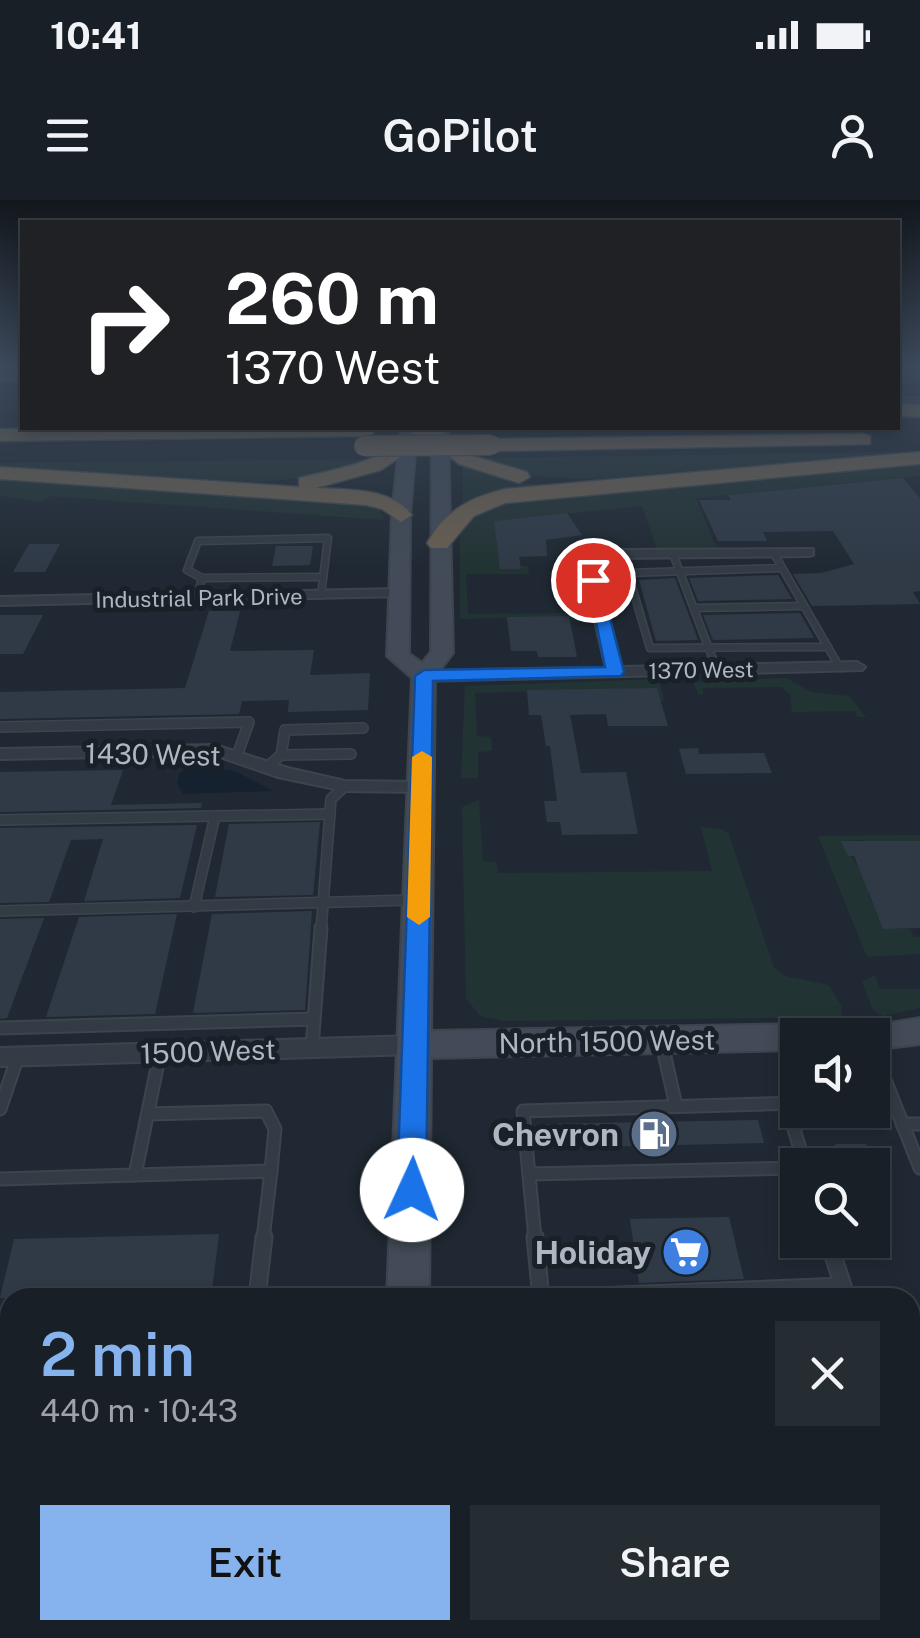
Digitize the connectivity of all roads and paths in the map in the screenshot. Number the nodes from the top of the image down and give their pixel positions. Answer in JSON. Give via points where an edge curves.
{"nodes":[{"id":1,"x":425,"y":434,"type":"edge"},
{"id":2,"x":521,"y":434,"type":"edge"},
{"id":3,"x":0,"y":435,"type":"edge"},
{"id":4,"x":490,"y":437,"type":"edge"},
{"id":5,"x":365,"y":438,"type":"edge"},
{"id":6,"x":920,"y":440,"type":"edge"},
{"id":7,"x":0,"y":452,"type":"edge"},
{"id":8,"x":920,"y":458,"type":"edge"},
{"id":9,"x":440,"y":471,"type":"joint"},
{"id":10,"x":0,"y":473,"type":"edge"},
{"id":11,"x":405,"y":474,"type":"joint"},
{"id":12,"x":652,"y":480,"type":"junction"},
{"id":13,"x":145,"y":483,"type":"junction"},
{"id":14,"x":401,"y":515,"type":"junction"},
{"id":15,"x":440,"y":543,"type":"junction"},
{"id":16,"x":772,"y":552,"type":"junction"},
{"id":17,"x":808,"y":552,"type":"dead end"},
{"id":18,"x":673,"y":554,"type":"junction"},
{"id":19,"x":782,"y":568,"type":"junction"},
{"id":20,"x":680,"y":572,"type":"junction"},
{"id":21,"x":324,"y":576,"type":"junction"},
{"id":22,"x":202,"y":578,"type":"junction"},
{"id":23,"x":398,"y":593,"type":"junction"},
{"id":24,"x":321,"y":595,"type":"junction"},
{"id":25,"x":197,"y":598,"type":"junction"},
{"id":26,"x":0,"y":601,"type":"edge"},
{"id":27,"x":804,"y":606,"type":"junction"},
{"id":28,"x":694,"y":608,"type":"junction"},
{"id":29,"x":828,"y":647,"type":"junction"},
{"id":30,"x":709,"y":648,"type":"junction"},
{"id":31,"x":857,"y":667,"type":"dead end"},
{"id":32,"x":840,"y":668,"type":"junction"},
{"id":33,"x":717,"y":670,"type":"junction"},
{"id":34,"x":615,"y":672,"type":"junction"},
{"id":35,"x":424,"y":676,"type":"junction"},
{"id":36,"x":0,"y":727,"type":"edge"},
{"id":37,"x":362,"y":728,"type":"dead end"},
{"id":38,"x":0,"y":754,"type":"edge"},
{"id":39,"x":351,"y":754,"type":"dead end"},
{"id":40,"x":237,"y":756,"type":"junction"},
{"id":41,"x":275,"y":760,"type":"junction"},
{"id":42,"x":345,"y":786,"type":"junction"},
{"id":43,"x":421,"y":787,"type":"junction"},
{"id":44,"x":330,"y":814,"type":"junction"},
{"id":45,"x":215,"y":816,"type":"junction"},
{"id":46,"x":0,"y":820,"type":"edge"},
{"id":47,"x":419,"y":899,"type":"junction"},
{"id":48,"x":323,"y":902,"type":"junction"},
{"id":49,"x":194,"y":907,"type":"junction"},
{"id":50,"x":0,"y":910,"type":"edge"},
{"id":51,"x":314,"y":1020,"type":"junction"},
{"id":52,"x":0,"y":1028,"type":"edge"},
{"id":53,"x":920,"y":1031,"type":"edge"},
{"id":54,"x":890,"y":1035,"type":"edge"},
{"id":55,"x":780,"y":1037,"type":"edge"},
{"id":56,"x":661,"y":1038,"type":"junction"},
{"id":57,"x":416,"y":1046,"type":"junction"},
{"id":58,"x":312,"y":1048,"type":"junction"},
{"id":59,"x":160,"y":1052,"type":"junction"},
{"id":60,"x":9,"y":1057,"type":"edge"},
{"id":61,"x":890,"y":1092,"type":"edge"},
{"id":62,"x":893,"y":1100,"type":"joint"},
{"id":63,"x":780,"y":1103,"type":"edge"},
{"id":64,"x":676,"y":1106,"type":"junction"},
{"id":65,"x":0,"y":1109,"type":"edge"},
{"id":66,"x":148,"y":1114,"type":"junction"},
{"id":67,"x":902,"y":1124,"type":"junction"},
{"id":68,"x":920,"y":1124,"type":"edge"},
{"id":69,"x":780,"y":1168,"type":"edge"},
{"id":70,"x":920,"y":1168,"type":"edge"},
{"id":71,"x":271,"y":1170,"type":"junction"},
{"id":72,"x":529,"y":1174,"type":"junction"},
{"id":73,"x":134,"y":1175,"type":"junction"},
{"id":74,"x":0,"y":1179,"type":"edge"},
{"id":75,"x":834,"y":1258,"type":"edge"},
{"id":76,"x":258,"y":1288,"type":"edge"},
{"id":77,"x":408,"y":1288,"type":"edge"},
{"id":78,"x":542,"y":1288,"type":"edge"},
{"id":79,"x":793,"y":1288,"type":"edge"}],
"edges":[{"from":1,"to":9,"type":"highway"},
{"from":1,"to":11,"type":"highway"},
{"from":1,"to":12,"type":"highway","via":[[478,466],[512,476],[571,483]]},
{"from":1,"to":13,"type":"highway","via":[[358,472],[311,482]]},
{"from":2,"to":4,"type":"highway"},
{"from":3,"to":5,"type":"highway"},
{"from":4,"to":5,"type":"highway","bridge":true},
{"from":4,"to":6,"type":"highway"},
{"from":5,"to":7,"type":"highway"},
{"from":8,"to":12,"type":"highway"},
{"from":9,"to":15,"type":"main road"},
{"from":10,"to":13,"type":"highway"},
{"from":11,"to":14,"type":"main road"},
{"from":12,"to":15,"type":"highway","via":[[488,500],[462,511]]},
{"from":13,"to":14,"type":"highway","via":[[366,498],[390,504]]},
{"from":14,"to":23,"type":"main road"},
{"from":15,"to":35,"type":"main road","via":[[442,653]]},
{"from":16,"to":17,"type":"street"},
{"from":16,"to":18,"type":"street"},
{"from":16,"to":19,"type":"lane"},
{"from":18,"to":20,"type":"lane"},
{"from":18,"to":34,"type":"street","via":[[594,560],[590,570]]},
{"from":19,"to":20,"type":"lane"},
{"from":19,"to":27,"type":"lane"},
{"from":20,"to":28,"type":"lane"},
{"from":20,"to":30,"type":"lane","via":[[628,573],[650,648]]},
{"from":21,"to":22,"type":"lane"},
{"from":21,"to":22,"type":"lane","via":[[328,538],[198,541],[187,570]]},
{"from":21,"to":24,"type":"lane"},
{"from":22,"to":25,"type":"lane"},
{"from":23,"to":24,"type":"street","name":"Industrial Park Drive"},
{"from":23,"to":35,"type":"main road","via":[[398,656]]},
{"from":24,"to":25,"type":"street","name":"Industrial Park Drive"},
{"from":25,"to":26,"type":"street","name":"Industrial Park Drive"},
{"from":27,"to":28,"type":"lane"},
{"from":27,"to":29,"type":"lane"},
{"from":28,"to":30,"type":"lane"},
{"from":29,"to":30,"type":"lane"},
{"from":29,"to":32,"type":"lane"},
{"from":30,"to":33,"type":"lane"},
{"from":31,"to":32,"type":"street","name":"1370 West"},
{"from":32,"to":33,"type":"street","name":"1370 West"},
{"from":33,"to":34,"type":"street","name":"1370 West"},
{"from":34,"to":35,"type":"street","name":"1370 West"},
{"from":35,"to":43,"type":"main road"},
{"from":36,"to":40,"type":"lane","via":[[248,722]]},
{"from":37,"to":41,"type":"lane","via":[[285,730]]},
{"from":38,"to":40,"type":"street","name":"1430 West","via":[[189,749]]},
{"from":39,"to":41,"type":"lane"},
{"from":40,"to":41,"type":"street","name":"1430 West"},
{"from":41,"to":42,"type":"street","name":"1430 West","via":[[284,774]]},
{"from":42,"to":43,"type":"street","name":"1430 West"},
{"from":42,"to":44,"type":"lane","via":[[331,799]]},
{"from":43,"to":47,"type":"main road"},
{"from":44,"to":45,"type":"lane"},
{"from":44,"to":48,"type":"lane"},
{"from":45,"to":46,"type":"lane"},
{"from":45,"to":49,"type":"lane"},
{"from":47,"to":48,"type":"lane"},
{"from":47,"to":57,"type":"main road"},
{"from":48,"to":49,"type":"lane"},
{"from":48,"to":51,"type":"lane"},
{"from":49,"to":50,"type":"lane"},
{"from":51,"to":52,"type":"lane"},
{"from":51,"to":58,"type":"lane"},
{"from":53,"to":54,"type":"main road"},
{"from":55,"to":56,"type":"main road","name":"North 1500 West"},
{"from":56,"to":57,"type":"main road","name":"North 1500 West"},
{"from":56,"to":64,"type":"lane"},
{"from":57,"to":58,"type":"street","name":"1500 West"},
{"from":57,"to":77,"type":"main road"},
{"from":58,"to":59,"type":"street","name":"1500 West"},
{"from":59,"to":60,"type":"street","name":"1500 West"},
{"from":59,"to":66,"type":"lane"},
{"from":60,"to":65,"type":"lane"},
{"from":61,"to":62,"type":"lane"},
{"from":62,"to":67,"type":"lane"},
{"from":63,"to":64,"type":"lane"},
{"from":64,"to":72,"type":"lane","via":[[523,1112]]},
{"from":66,"to":71,"type":"lane","via":[[266,1111],[275,1128]]},
{"from":66,"to":73,"type":"lane"},
{"from":67,"to":68,"type":"lane"},
{"from":67,"to":70,"type":"lane"},
{"from":69,"to":72,"type":"lane"},
{"from":71,"to":73,"type":"lane"},
{"from":71,"to":76,"type":"lane"},
{"from":72,"to":78,"type":"lane"},
{"from":73,"to":74,"type":"lane"},
{"from":75,"to":79,"type":"lane","via":[[843,1286]]}]}
